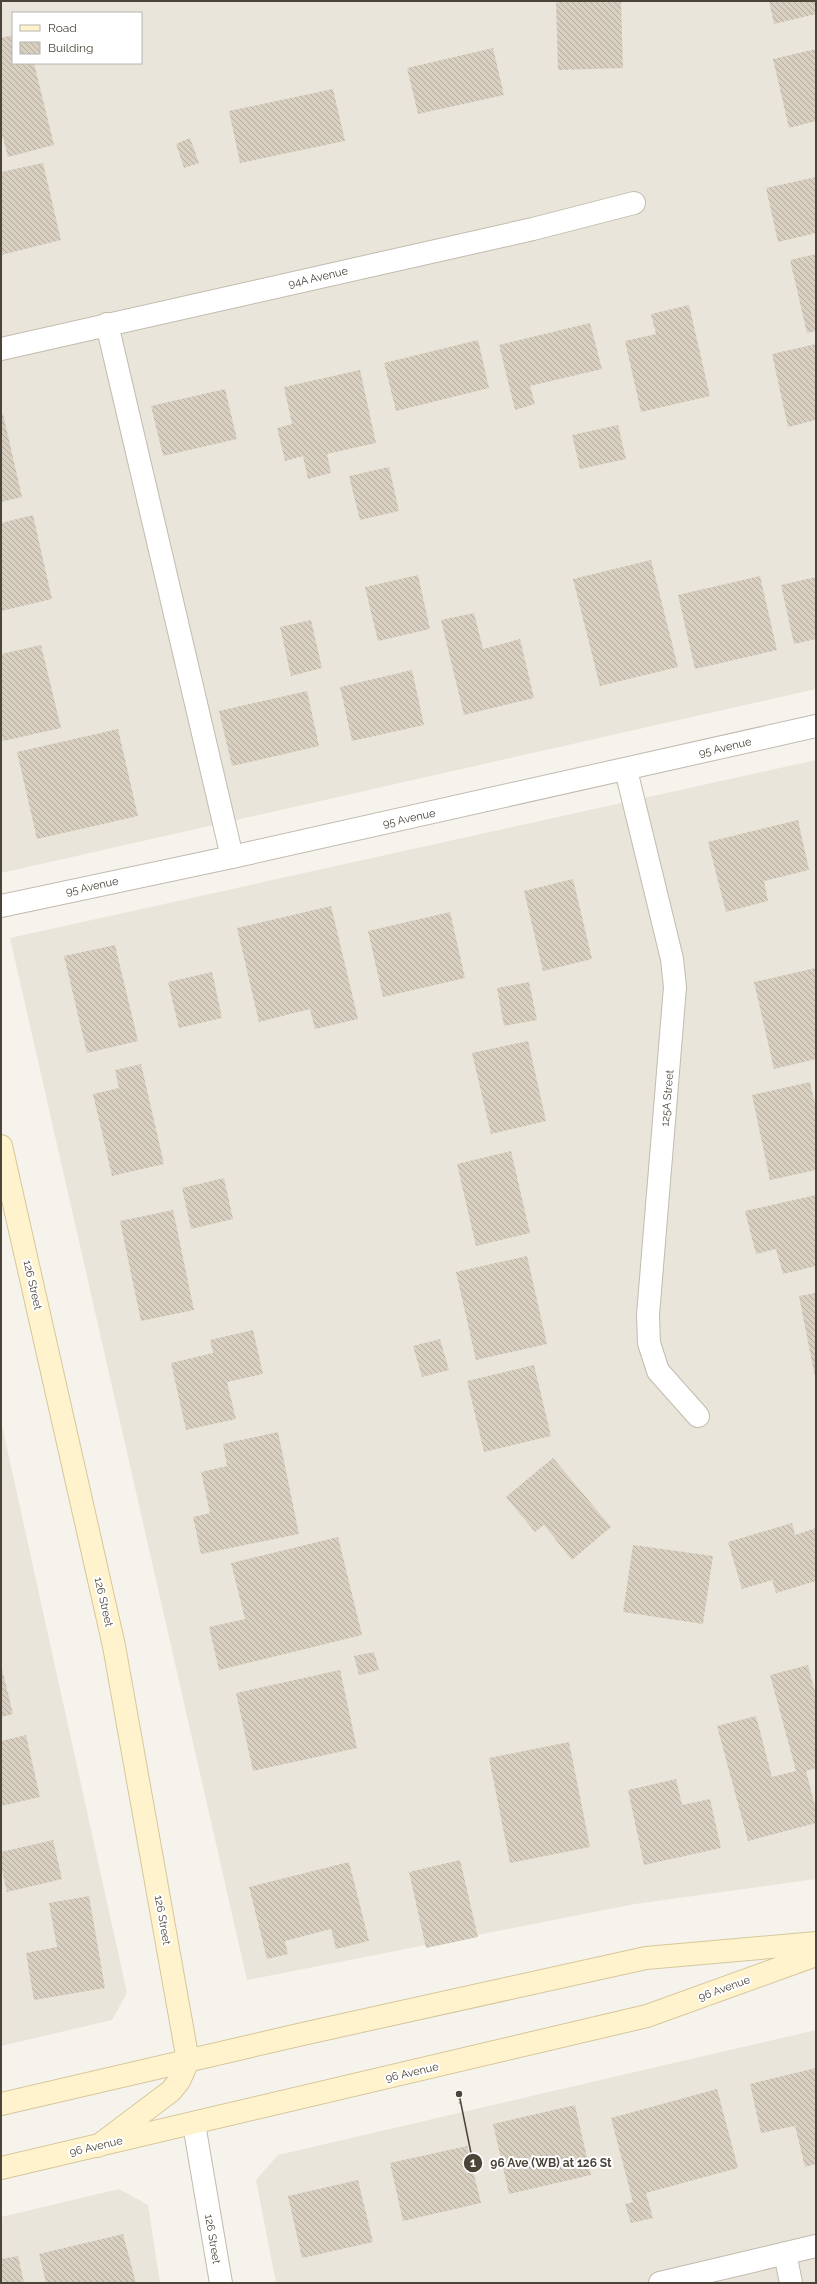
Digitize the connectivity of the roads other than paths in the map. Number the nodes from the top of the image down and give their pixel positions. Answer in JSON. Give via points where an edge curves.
{"nodes":[{"id":1,"x":634,"y":203,"type":"dead end"},
{"id":2,"x":107,"y":324,"type":"junction"},
{"id":3,"x":1,"y":349,"type":"edge"},
{"id":4,"x":816,"y":726,"type":"edge"},
{"id":5,"x":626,"y":770,"type":"junction"},
{"id":6,"x":232,"y":857,"type":"junction"},
{"id":7,"x":1,"y":906,"type":"edge"},
{"id":8,"x":1,"y":1146,"type":"edge"},
{"id":9,"x":698,"y":1416,"type":"dead end"},
{"id":10,"x":816,"y":1943,"type":"edge"},
{"id":11,"x":816,"y":1954,"type":"edge"},
{"id":12,"x":188,"y":2061,"type":"junction"},
{"id":13,"x":1,"y":2104,"type":"edge"},
{"id":14,"x":194,"y":2124,"type":"junction"},
{"id":15,"x":98,"y":2146,"type":"junction"},
{"id":16,"x":1,"y":2168,"type":"edge"},
{"id":17,"x":816,"y":2246,"type":"edge"},
{"id":18,"x":785,"y":2254,"type":"junction"},
{"id":19,"x":221,"y":2283,"type":"edge"},
{"id":20,"x":660,"y":2283,"type":"edge"},
{"id":21,"x":791,"y":2283,"type":"edge"}],
"edges":[{"from":1,"to":2,"type":"street","name":"94A Avenue","via":[[533,229]]},
{"from":2,"to":3,"type":"street","name":"94A Avenue"},
{"from":2,"to":6,"type":"street"},
{"from":4,"to":5,"type":"street","name":"95 Avenue"},
{"from":5,"to":6,"type":"street","name":"95 Avenue"},
{"from":5,"to":9,"type":"street","name":"125A Street","via":[[672,959],[675,987],[648,1315],[649,1343],[658,1371]]},
{"from":6,"to":7,"type":"street","name":"95 Avenue"},
{"from":8,"to":12,"type":"main road","name":"126 Street","via":[[114,1646]]},
{"from":10,"to":12,"type":"main road","via":[[646,1958]]},
{"from":11,"to":14,"type":"main road","name":"96 Avenue","via":[[647,2016]]},
{"from":12,"to":13,"type":"main road"},
{"from":12,"to":15,"type":"main road","via":[[180,2080],[171,2091]]},
{"from":14,"to":15,"type":"main road","name":"96 Avenue"},
{"from":14,"to":19,"type":"street","name":"126 Street"},
{"from":15,"to":16,"type":"main road","name":"96 Avenue"},
{"from":17,"to":18,"type":"street"},
{"from":18,"to":20,"type":"street"},
{"from":18,"to":21,"type":"street"}]}
